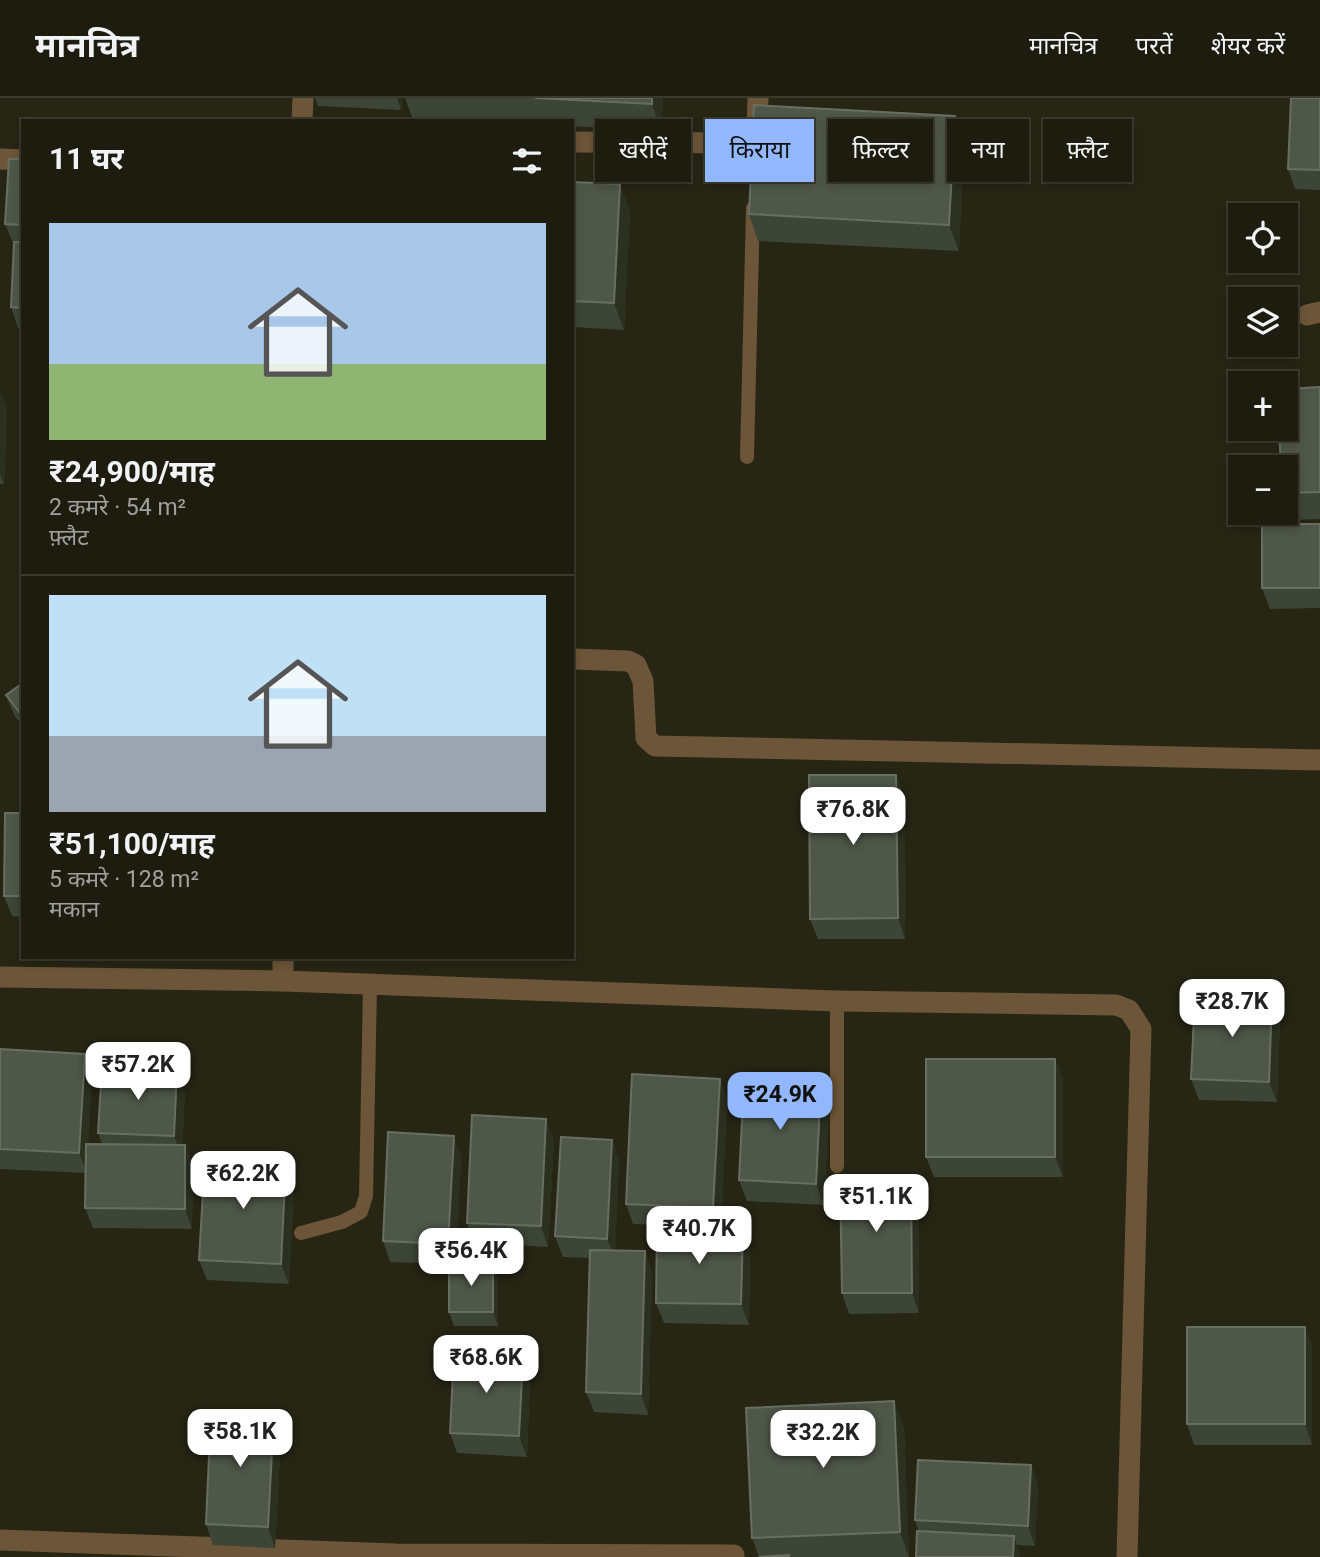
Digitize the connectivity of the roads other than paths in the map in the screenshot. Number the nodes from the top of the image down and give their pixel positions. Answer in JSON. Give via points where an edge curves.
{"nodes":[{"id":1,"x":303,"y":98,"type":"edge"},
{"id":2,"x":758,"y":98,"type":"edge"},
{"id":3,"x":302,"y":119,"type":"edge"},
{"id":4,"x":574,"y":142,"type":"edge"},
{"id":5,"x":0,"y":159,"type":"edge"},
{"id":6,"x":21,"y":160,"type":"edge"},
{"id":7,"x":753,"y":195,"type":"edge"},
{"id":8,"x":747,"y":457,"type":"dead end"},
{"id":9,"x":574,"y":659,"type":"edge"},
{"id":10,"x":1320,"y":760,"type":"edge"},
{"id":11,"x":283,"y":959,"type":"edge"},
{"id":12,"x":0,"y":977,"type":"edge"},
{"id":13,"x":283,"y":981,"type":"junction"},
{"id":14,"x":370,"y":986,"type":"junction"},
{"id":15,"x":837,"y":1001,"type":"junction"},
{"id":16,"x":836,"y":1166,"type":"dead end"},
{"id":17,"x":301,"y":1233,"type":"dead end"},
{"id":18,"x":0,"y":1540,"type":"edge"},
{"id":19,"x":734,"y":1555,"type":"dead end"},
{"id":20,"x":1127,"y":1557,"type":"edge"}],
"edges":[{"from":1,"to":3,"type":"street"},
{"from":2,"to":4,"type":"street","via":[[754,147]]},
{"from":5,"to":6,"type":"street"},
{"from":7,"to":8,"type":"lane"},
{"from":9,"to":10,"type":"street","via":[[636,665],[643,681],[646,738],[655,746]]},
{"from":11,"to":13,"type":"street"},
{"from":12,"to":13,"type":"street"},
{"from":13,"to":14,"type":"street"},
{"from":14,"to":15,"type":"street"},
{"from":14,"to":17,"type":"lane","via":[[362,1212]]},
{"from":15,"to":16,"type":"lane"},
{"from":15,"to":20,"type":"street","via":[[1116,1005],[1137,1019],[1141,1029]]},
{"from":18,"to":19,"type":"street","via":[[396,1553]]}]}
